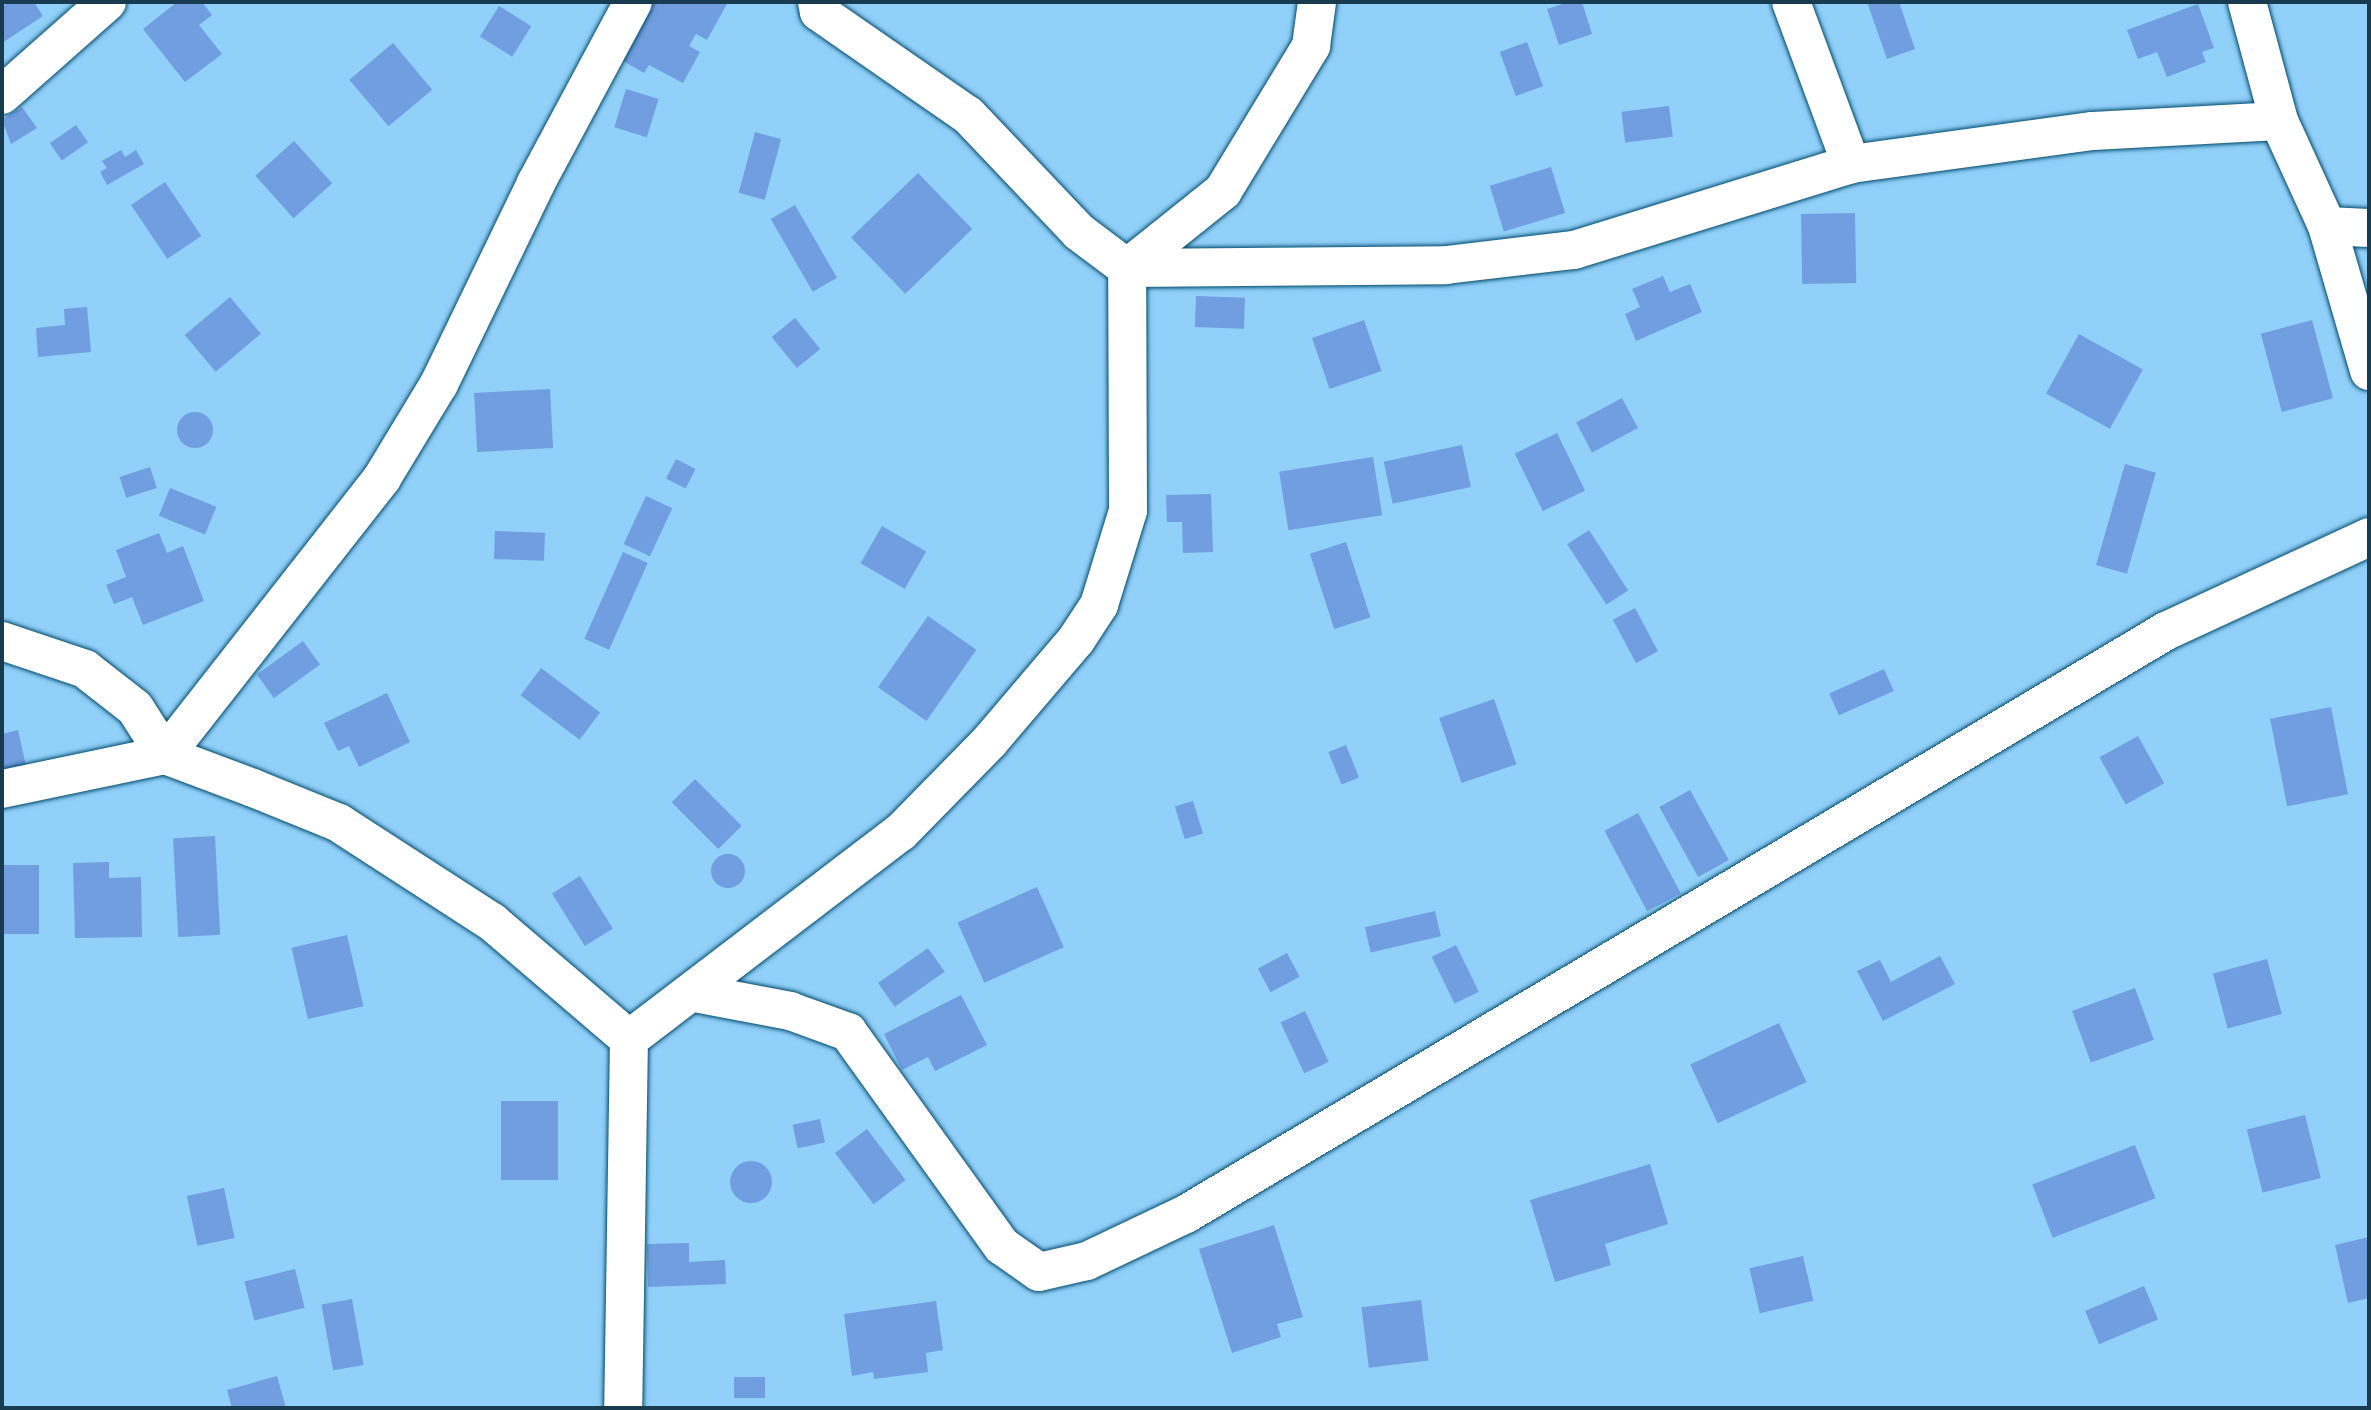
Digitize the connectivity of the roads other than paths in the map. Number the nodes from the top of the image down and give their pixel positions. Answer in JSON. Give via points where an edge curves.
{"nodes":[{"id":1,"x":107,"y":2,"type":"edge"},
{"id":2,"x":633,"y":2,"type":"edge"},
{"id":3,"x":817,"y":2,"type":"edge"},
{"id":4,"x":1317,"y":2,"type":"edge"},
{"id":5,"x":1791,"y":2,"type":"edge"},
{"id":6,"x":2247,"y":2,"type":"edge"},
{"id":7,"x":2,"y":95,"type":"edge"},
{"id":8,"x":2279,"y":121,"type":"junction"},
{"id":9,"x":1851,"y":164,"type":"junction"},
{"id":10,"x":2327,"y":226,"type":"junction"},
{"id":11,"x":2369,"y":228,"type":"edge"},
{"id":12,"x":1127,"y":268,"type":"junction"},
{"id":13,"x":2369,"y":371,"type":"edge"},
{"id":14,"x":2369,"y":537,"type":"edge"},
{"id":15,"x":2,"y":641,"type":"edge"},
{"id":16,"x":165,"y":755,"type":"junction"},
{"id":17,"x":2,"y":789,"type":"edge"},
{"id":18,"x":695,"y":993,"type":"junction"},
{"id":19,"x":629,"y":1039,"type":"junction"},
{"id":20,"x":623,"y":1408,"type":"edge"}],
"edges":[{"from":1,"to":7,"type":"street"},
{"from":2,"to":16,"type":"street","via":[[536,183],[439,384],[382,478]]},
{"from":3,"to":12,"type":"street","via":[[819,12],[968,115],[1079,232]]},
{"from":4,"to":12,"type":"street","via":[[1311,46],[1223,191]]},
{"from":5,"to":9,"type":"street"},
{"from":6,"to":8,"type":"street"},
{"from":8,"to":9,"type":"street","via":[[2093,131]]},
{"from":8,"to":10,"type":"street"},
{"from":9,"to":12,"type":"street","via":[[1574,250],[1446,265]]},
{"from":10,"to":11,"type":"street"},
{"from":10,"to":13,"type":"street"},
{"from":12,"to":18,"type":"street","via":[[1128,511],[1099,605],[990,741],[901,832]]},
{"from":14,"to":18,"type":"street","via":[[2166,631],[1186,1214],[1087,1261],[1039,1272],[1002,1246],[848,1032],[790,1011]]},
{"from":15,"to":16,"type":"street","via":[[85,669],[135,708]]},
{"from":16,"to":17,"type":"street"},
{"from":16,"to":19,"type":"street","via":[[339,823],[492,922]]},
{"from":18,"to":19,"type":"street"},
{"from":19,"to":20,"type":"street"}]}
